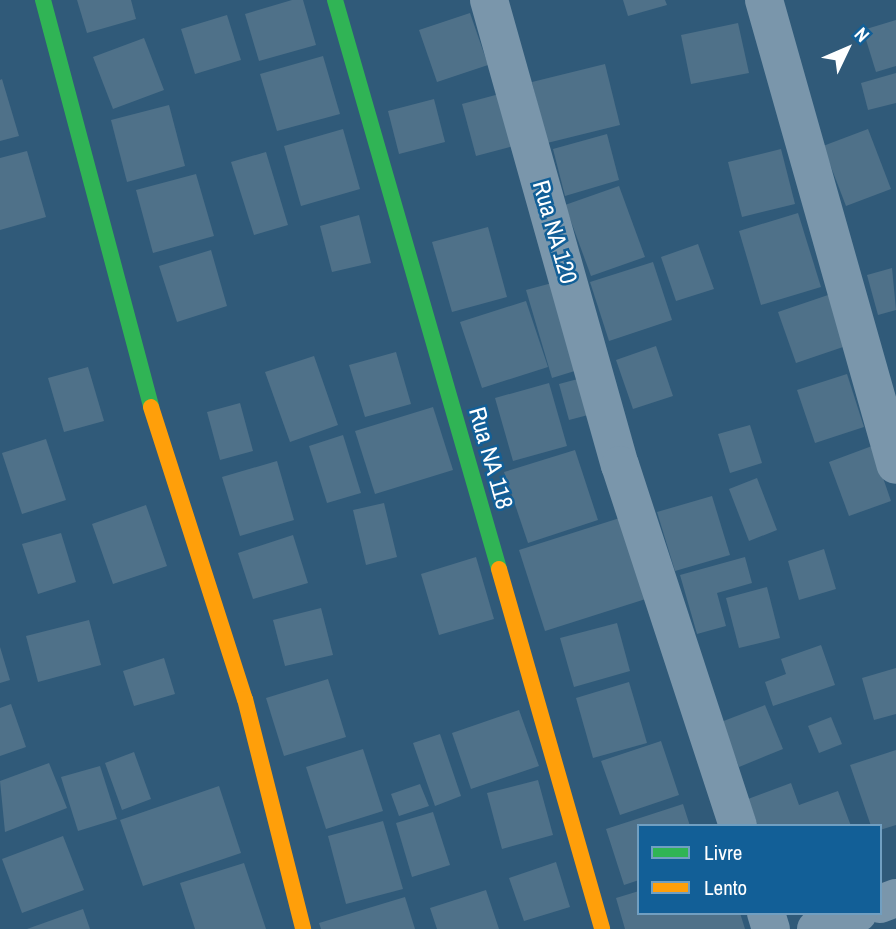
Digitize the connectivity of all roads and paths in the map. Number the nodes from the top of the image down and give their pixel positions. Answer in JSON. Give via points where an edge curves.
{"nodes":[{"id":1,"x":43,"y":0,"type":"edge"},
{"id":2,"x":335,"y":0,"type":"edge"},
{"id":3,"x":489,"y":0,"type":"edge"},
{"id":4,"x":764,"y":0,"type":"edge"},
{"id":5,"x":896,"y":465,"type":"edge"},
{"id":6,"x":737,"y":824,"type":"edge"},
{"id":7,"x":853,"y":915,"type":"edge"},
{"id":8,"x":303,"y":929,"type":"edge"},
{"id":9,"x":602,"y":929,"type":"edge"},
{"id":10,"x":816,"y":929,"type":"edge"}],
"edges":[{"from":1,"to":8,"type":"street","via":[[86,177],[175,493],[245,699]]},
{"from":2,"to":9,"type":"street","name":"Rua NA 118"},
{"from":3,"to":6,"type":"street","name":"Rua NA 120","via":[[620,465]]},
{"from":4,"to":5,"type":"street"},
{"from":7,"to":10,"type":"street"}]}
